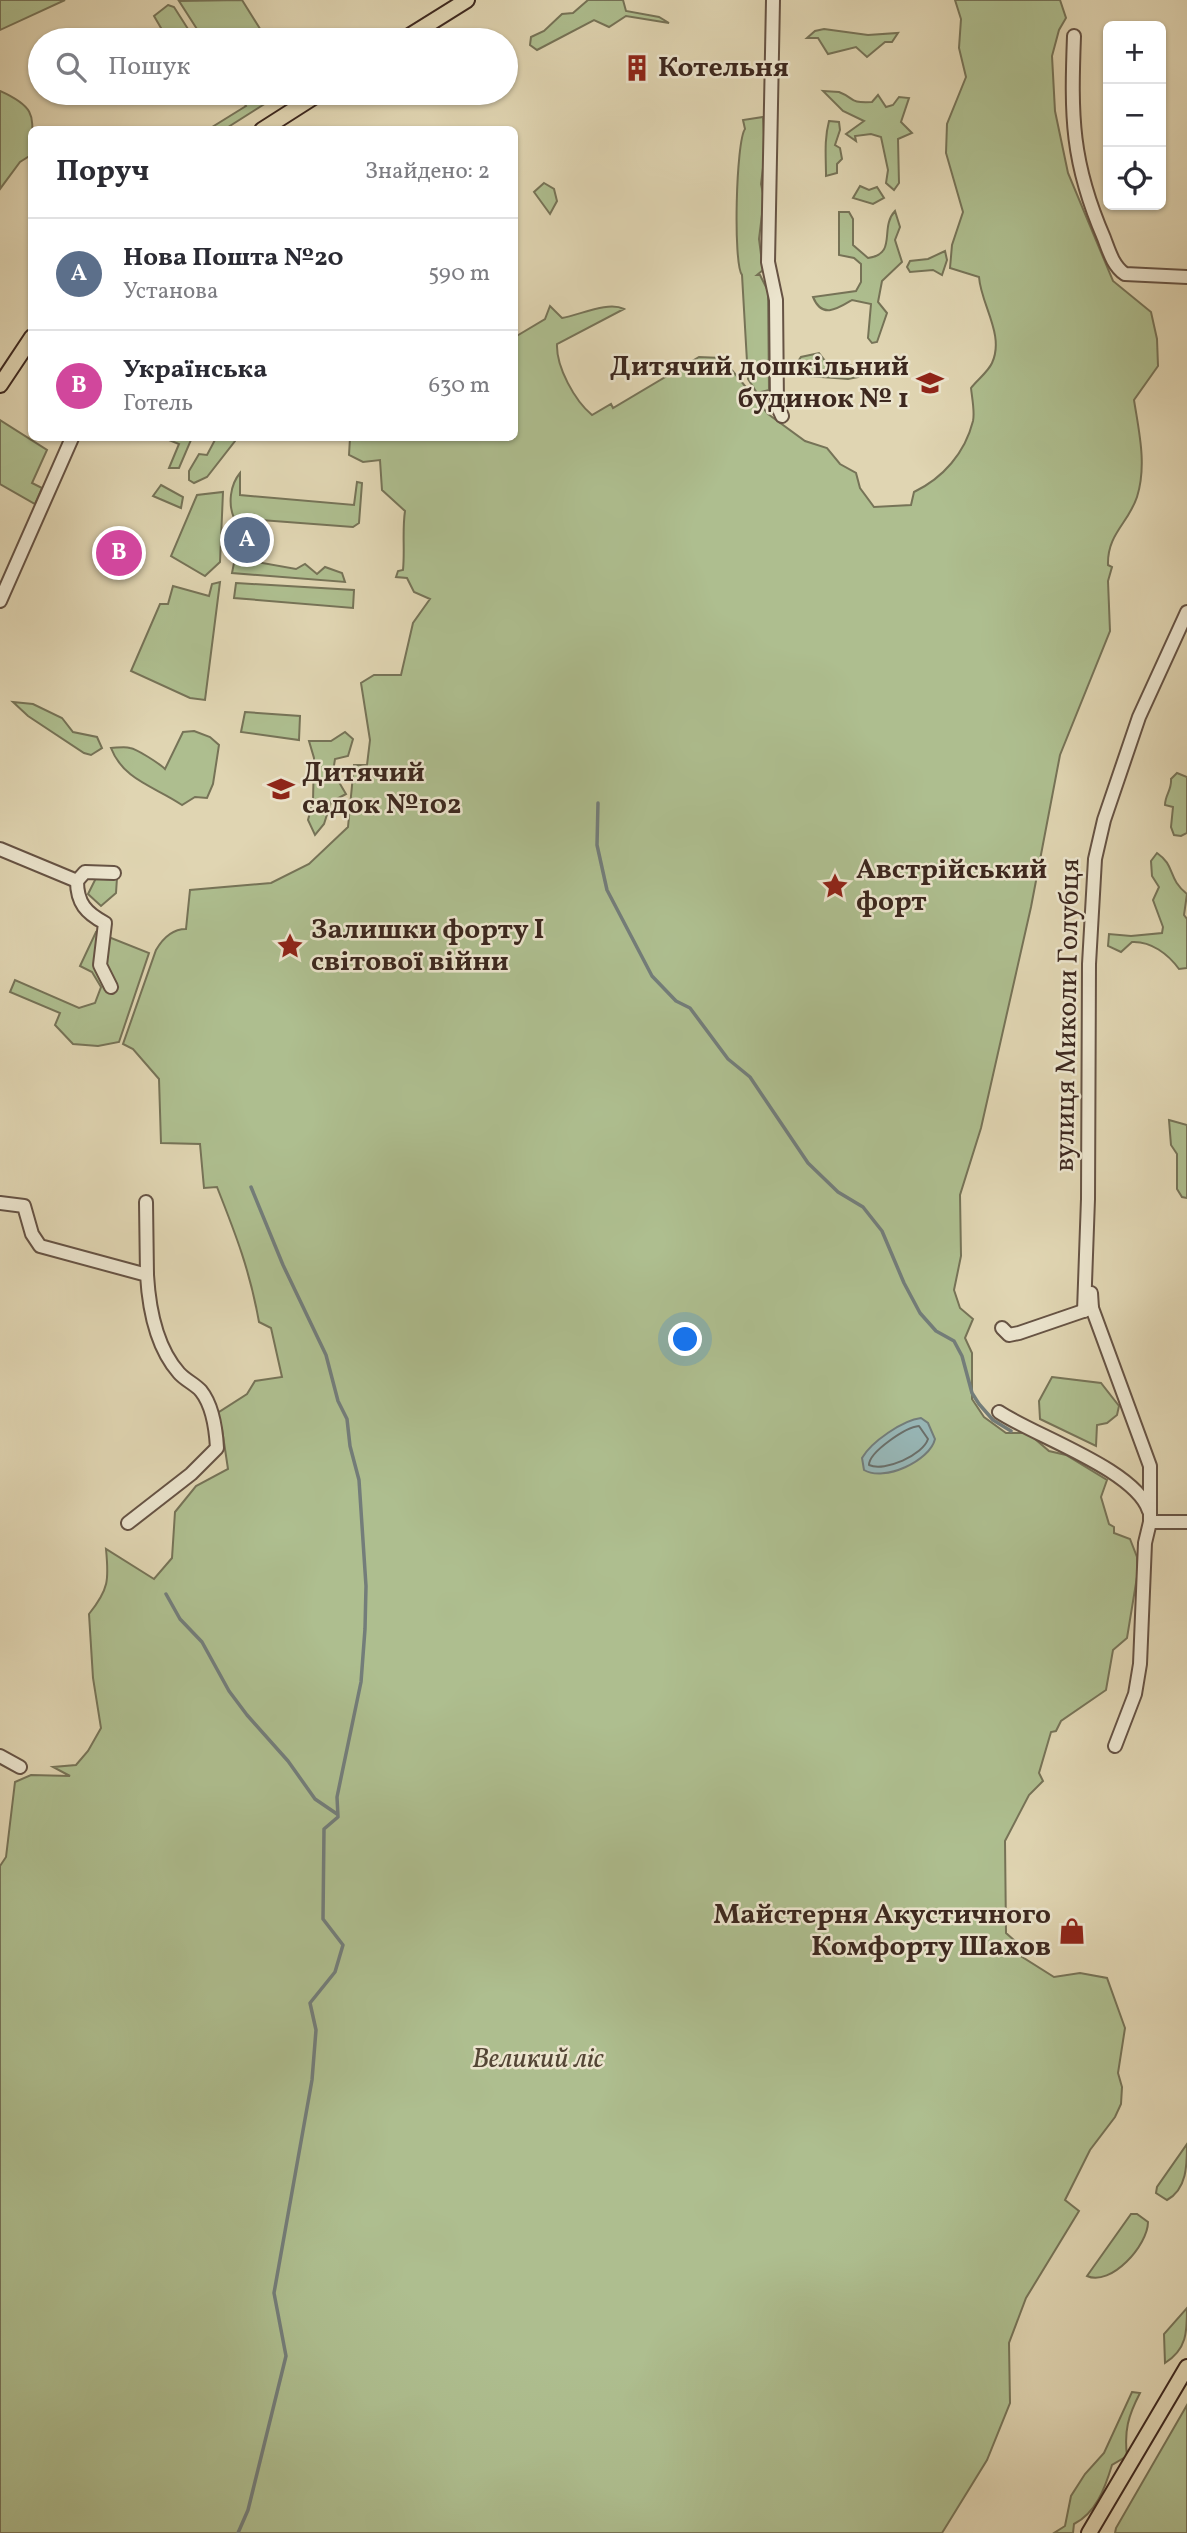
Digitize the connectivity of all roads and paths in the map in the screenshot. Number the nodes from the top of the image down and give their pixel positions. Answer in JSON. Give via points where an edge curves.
{"nodes":[{"id":1,"x":467,"y":0,"type":"edge"},
{"id":2,"x":773,"y":0,"type":"edge"},
{"id":3,"x":422,"y":28,"type":"edge"},
{"id":4,"x":1074,"y":36,"type":"dead end"},
{"id":5,"x":301,"y":105,"type":"edge"},
{"id":6,"x":267,"y":126,"type":"edge"},
{"id":7,"x":1187,"y":278,"type":"edge"},
{"id":8,"x":28,"y":344,"type":"edge"},
{"id":9,"x":0,"y":385,"type":"edge"},
{"id":10,"x":782,"y":416,"type":"dead end"},
{"id":11,"x":71,"y":441,"type":"edge"},
{"id":12,"x":4,"y":585,"type":"edge"},
{"id":13,"x":0,"y":601,"type":"edge"},
{"id":14,"x":1187,"y":612,"type":"edge"},
{"id":15,"x":0,"y":849,"type":"edge"},
{"id":16,"x":114,"y":873,"type":"dead end"},
{"id":17,"x":77,"y":881,"type":"junction"},
{"id":18,"x":111,"y":987,"type":"dead end"},
{"id":19,"x":146,"y":1202,"type":"dead end"},
{"id":20,"x":0,"y":1203,"type":"edge"},
{"id":21,"x":147,"y":1275,"type":"junction"},
{"id":22,"x":1088,"y":1309,"type":"junction"},
{"id":23,"x":1002,"y":1328,"type":"dead end"},
{"id":24,"x":999,"y":1412,"type":"dead end"},
{"id":25,"x":1150,"y":1522,"type":"junction"},
{"id":26,"x":1187,"y":1522,"type":"edge"},
{"id":27,"x":128,"y":1523,"type":"dead end"},
{"id":28,"x":1115,"y":1746,"type":"dead end"},
{"id":29,"x":0,"y":1756,"type":"edge"},
{"id":30,"x":20,"y":1767,"type":"dead end"},
{"id":31,"x":1187,"y":2367,"type":"edge"},
{"id":32,"x":1089,"y":2533,"type":"edge"}],
"edges":[{"from":1,"to":3,"type":"main road"},
{"from":2,"to":10,"type":"street","via":[[768,262],[776,300],[777,405]]},
{"from":4,"to":7,"type":"street","via":[[1071,99],[1075,153],[1114,262],[1125,274]]},
{"from":5,"to":6,"type":"main road"},
{"from":8,"to":9,"type":"main road"},
{"from":11,"to":12,"type":"street"},
{"from":12,"to":13,"type":"street"},
{"from":14,"to":22,"type":"street","name":"вулиця Миколи Голубця","via":[[1139,717],[1097,848],[1088,964]]},
{"from":15,"to":17,"type":"street"},
{"from":16,"to":17,"type":"street","via":[[85,872]]},
{"from":17,"to":18,"type":"street","via":[[82,906],[105,923],[100,965]]},
{"from":19,"to":21,"type":"street"},
{"from":20,"to":21,"type":"street","via":[[24,1206],[40,1246]]},
{"from":21,"to":27,"type":"street","via":[[148,1301],[163,1348],[179,1373],[201,1391],[216,1426],[217,1448]]},
{"from":22,"to":23,"type":"street","via":[[1019,1333],[1009,1335]]},
{"from":22,"to":25,"type":"street","name":"вулиця Миколи Голубця","via":[[1148,1453]]},
{"from":24,"to":25,"type":"street","via":[[1077,1452],[1135,1491],[1144,1499]]},
{"from":25,"to":26,"type":"street"},
{"from":25,"to":28,"type":"street","name":"вулиця Миколи Голубця","via":[[1145,1543],[1140,1664],[1135,1694]]},
{"from":29,"to":30,"type":"street"},
{"from":31,"to":32,"type":"main road"}]}
